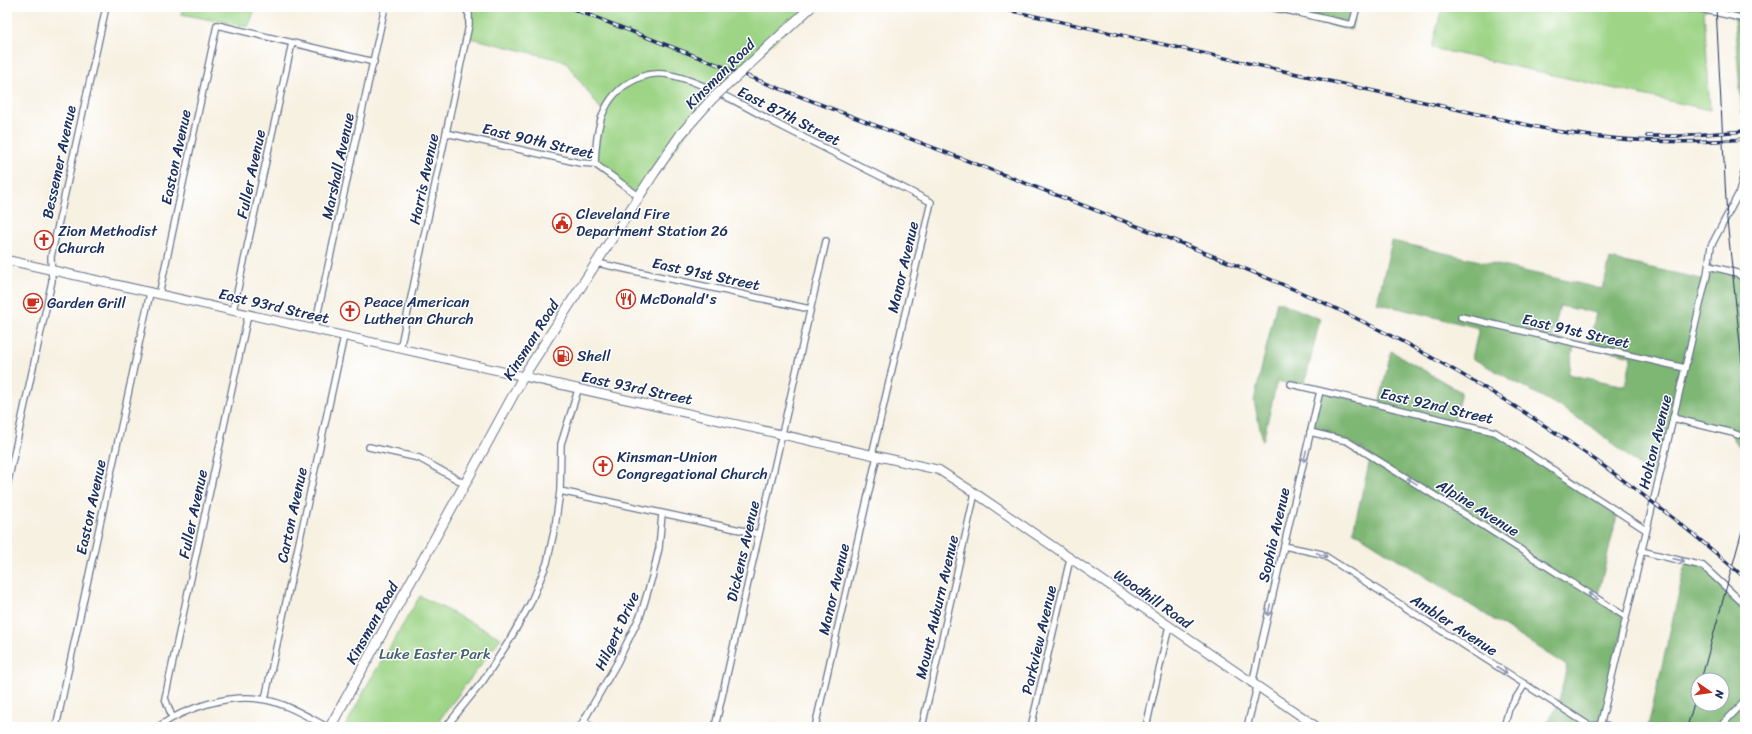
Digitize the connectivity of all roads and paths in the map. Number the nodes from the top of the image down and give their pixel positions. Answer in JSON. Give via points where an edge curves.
{"nodes":[{"id":1,"x":106,"y":7,"type":"edge"},
{"id":2,"x":385,"y":7,"type":"edge"},
{"id":3,"x":464,"y":7,"type":"edge"},
{"id":4,"x":811,"y":7,"type":"edge"},
{"id":5,"x":1273,"y":7,"type":"edge"},
{"id":6,"x":1357,"y":7,"type":"edge"},
{"id":7,"x":1693,"y":7,"type":"edge"},
{"id":8,"x":1745,"y":19,"type":"edge"},
{"id":9,"x":292,"y":43,"type":"junction"},
{"id":10,"x":374,"y":62,"type":"junction"},
{"id":11,"x":446,"y":133,"type":"junction"},
{"id":12,"x":595,"y":164,"type":"junction"},
{"id":13,"x":1745,"y":169,"type":"edge"},
{"id":14,"x":640,"y":197,"type":"junction"},
{"id":15,"x":931,"y":202,"type":"joint"},
{"id":16,"x":826,"y":241,"type":"dead end"},
{"id":17,"x":7,"y":260,"type":"edge"},
{"id":18,"x":598,"y":263,"type":"junction"},
{"id":19,"x":1708,"y":266,"type":"junction"},
{"id":20,"x":51,"y":270,"type":"junction"},
{"id":21,"x":1745,"y":280,"type":"edge"},
{"id":22,"x":150,"y":292,"type":"junction"},
{"id":23,"x":159,"y":295,"type":"junction"},
{"id":24,"x":810,"y":310,"type":"junction"},
{"id":25,"x":232,"y":311,"type":"junction"},
{"id":26,"x":248,"y":315,"type":"junction"},
{"id":27,"x":1461,"y":317,"type":"dead end"},
{"id":28,"x":314,"y":330,"type":"junction"},
{"id":29,"x":344,"y":336,"type":"junction"},
{"id":30,"x":400,"y":349,"type":"junction"},
{"id":31,"x":1685,"y":368,"type":"junction"},
{"id":32,"x":523,"y":377,"type":"junction"},
{"id":33,"x":1291,"y":384,"type":"dead end"},
{"id":34,"x":578,"y":390,"type":"junction"},
{"id":35,"x":1320,"y":391,"type":"junction"},
{"id":36,"x":1673,"y":418,"type":"junction"},
{"id":37,"x":1310,"y":432,"type":"junction"},
{"id":38,"x":781,"y":434,"type":"junction"},
{"id":39,"x":1738,"y":436,"type":"dead end"},
{"id":40,"x":369,"y":447,"type":"dead end"},
{"id":41,"x":874,"y":456,"type":"junction"},
{"id":42,"x":465,"y":484,"type":"junction"},
{"id":43,"x":7,"y":486,"type":"edge"},
{"id":44,"x":560,"y":491,"type":"junction"},
{"id":45,"x":975,"y":493,"type":"junction"},
{"id":46,"x":662,"y":514,"type":"junction"},
{"id":47,"x":1646,"y":530,"type":"junction"},
{"id":48,"x":759,"y":534,"type":"junction"},
{"id":49,"x":1284,"y":546,"type":"junction"},
{"id":50,"x":1641,"y":551,"type":"junction"},
{"id":51,"x":1070,"y":559,"type":"junction"},
{"id":52,"x":1745,"y":605,"type":"edge"},
{"id":53,"x":1626,"y":617,"type":"junction"},
{"id":54,"x":1169,"y":626,"type":"junction"},
{"id":55,"x":1525,"y":684,"type":"junction"},
{"id":56,"x":1254,"y":686,"type":"junction"},
{"id":57,"x":265,"y":699,"type":"junction"},
{"id":58,"x":1745,"y":701,"type":"edge"},
{"id":59,"x":172,"y":717,"type":"junction"},
{"id":60,"x":584,"y":721,"type":"junction"},
{"id":61,"x":1600,"y":726,"type":"edge"},
{"id":62,"x":56,"y":727,"type":"edge"},
{"id":63,"x":158,"y":727,"type":"edge"},
{"id":64,"x":329,"y":727,"type":"edge"},
{"id":65,"x":446,"y":727,"type":"edge"},
{"id":66,"x":580,"y":727,"type":"edge"},
{"id":67,"x":593,"y":727,"type":"edge"},
{"id":68,"x":716,"y":727,"type":"edge"},
{"id":69,"x":815,"y":727,"type":"edge"},
{"id":70,"x":922,"y":727,"type":"edge"},
{"id":71,"x":1031,"y":727,"type":"edge"},
{"id":72,"x":1146,"y":727,"type":"edge"},
{"id":73,"x":1247,"y":727,"type":"edge"},
{"id":74,"x":1316,"y":727,"type":"edge"},
{"id":75,"x":1504,"y":727,"type":"edge"},
{"id":76,"x":1609,"y":727,"type":"edge"},
{"id":77,"x":1720,"y":727,"type":"edge"}],
"edges":[{"from":1,"to":20,"type":"street","name":"Bessemer Avenue","via":[[51,257]]},
{"from":2,"to":10,"type":"street","name":"Marshall Avenue"},
{"from":3,"to":11,"type":"street","name":"Harris Avenue","via":[[469,14],[470,25]]},
{"from":4,"to":14,"type":"main road","name":"Kinsman Road","bridge":true,"via":[[711,100],[681,134]]},
{"from":5,"to":6,"type":"street","via":[[1352,25]]},
{"from":7,"to":8,"type":"street"},
{"from":9,"to":10,"type":"street"},
{"from":9,"to":23,"type":"street","name":"Easton Avenue","via":[[217,25]]},
{"from":9,"to":25,"type":"street","name":"Fuller Avenue"},
{"from":10,"to":28,"type":"street","name":"Marshall Avenue"},
{"from":11,"to":12,"type":"street","name":"East 90th Street","via":[[580,163]]},
{"from":11,"to":30,"type":"street","name":"Harris Avenue"},
{"from":12,"to":14,"type":"street","name":"East 90th Street"},
{"from":12,"to":15,"type":"street","name":"East 87th Street","via":[[599,124],[610,99],[620,89],[643,76],[668,74],[723,96]]},
{"from":13,"to":19,"type":"street","name":"Holton Avenue","via":[[1739,193],[1711,246]]},
{"from":14,"to":18,"type":"main road","name":"Kinsman Road"},
{"from":15,"to":41,"type":"street","name":"Manor Avenue"},
{"from":16,"to":24,"type":"street","name":"Dickens Avenue"},
{"from":17,"to":20,"type":"main road","name":"East 93rd Street"},
{"from":18,"to":24,"type":"street","name":"East 91st Street"},
{"from":18,"to":32,"type":"main road","name":"Kinsman Road"},
{"from":19,"to":21,"type":"street","via":[[1737,273]]},
{"from":19,"to":31,"type":"street","name":"Holton Avenue"},
{"from":20,"to":22,"type":"main road","name":"East 93rd Street"},
{"from":20,"to":43,"type":"street","name":"Bessemer Avenue","via":[[52,281]]},
{"from":22,"to":23,"type":"main road","name":"East 93rd Street"},
{"from":22,"to":62,"type":"street","name":"Easton Avenue"},
{"from":23,"to":25,"type":"main road","name":"East 93rd Street"},
{"from":24,"to":38,"type":"street","name":"Dickens Avenue"},
{"from":25,"to":26,"type":"main road","name":"East 93rd Street"},
{"from":26,"to":28,"type":"main road","name":"East 93rd Street"},
{"from":26,"to":59,"type":"street","name":"Fuller Avenue","via":[[166,698]]},
{"from":27,"to":31,"type":"street","name":"East 91st Street"},
{"from":28,"to":29,"type":"main road","name":"East 93rd Street"},
{"from":29,"to":30,"type":"main road","name":"East 93rd Street"},
{"from":29,"to":57,"type":"street","name":"Carton Avenue"},
{"from":30,"to":32,"type":"main road","name":"East 93rd Street"},
{"from":31,"to":36,"type":"street","name":"Holton Avenue"},
{"from":32,"to":34,"type":"main road","name":"East 93rd Street"},
{"from":32,"to":42,"type":"main road","name":"Kinsman Road"},
{"from":33,"to":35,"type":"street","name":"East 92nd Street"},
{"from":34,"to":38,"type":"main road","name":"East 93rd Street"},
{"from":34,"to":44,"type":"street","via":[[561,444]]},
{"from":35,"to":37,"type":"street","name":"Sophia Avenue"},
{"from":35,"to":47,"type":"street","name":"East 92nd Street","via":[[1495,432]]},
{"from":36,"to":39,"type":"street"},
{"from":36,"to":47,"type":"street","name":"Holton Avenue"},
{"from":37,"to":49,"type":"street","name":"Sophia Avenue","one_way":true},
{"from":53,"to":37,"type":"street","name":"Alpine Avenue","one_way":true,"via":[[1347,441]]},
{"from":38,"to":41,"type":"main road","name":"East 93rd Street"},
{"from":38,"to":48,"type":"street","name":"Dickens Avenue"},
{"from":40,"to":42,"type":"street","via":[[419,458]]},
{"from":41,"to":45,"type":"main road","name":"East 93rd Street","via":[[939,470]]},
{"from":41,"to":69,"type":"street","name":"Manor Avenue"},
{"from":42,"to":64,"type":"main road","name":"Kinsman Road"},
{"from":44,"to":46,"type":"street"},
{"from":44,"to":65,"type":"street","via":[[547,563],[530,604],[483,681]]},
{"from":45,"to":51,"type":"main road","name":"Woodhill Road"},
{"from":45,"to":70,"type":"street","name":"Mount Auburn Avenue"},
{"from":46,"to":48,"type":"street"},
{"from":46,"to":60,"type":"street","name":"Hilgert Drive","via":[[659,548],[641,614]]},
{"from":47,"to":50,"type":"street","name":"Holton Avenue"},
{"from":48,"to":68,"type":"street","name":"Dickens Avenue"},
{"from":49,"to":55,"type":"street","name":"Ambler Avenue","one_way":true,"via":[[1322,554]]},
{"from":49,"to":56,"type":"street","name":"Sophia Avenue","one_way":true},
{"from":50,"to":52,"type":"street","one_way":true,"via":[[1703,566]]},
{"from":50,"to":53,"type":"street","name":"Holton Avenue"},
{"from":51,"to":54,"type":"main road","name":"Woodhill Road"},
{"from":51,"to":71,"type":"street","name":"Parkview Avenue"},
{"from":53,"to":61,"type":"street","name":"Holton Avenue"},
{"from":54,"to":56,"type":"main road","name":"Woodhill Road"},
{"from":54,"to":72,"type":"street"},
{"from":55,"to":61,"type":"street","name":"Ambler Avenue","via":[[1590,726]]},
{"from":55,"to":75,"type":"street","via":[[1509,709]]},
{"from":56,"to":73,"type":"street","name":"Sophia Avenue"},
{"from":56,"to":74,"type":"main road","name":"Woodhill Road"},
{"from":57,"to":59,"type":"street","via":[[243,699],[198,706]]},
{"from":57,"to":64,"type":"street","via":[[293,709]]},
{"from":58,"to":77,"type":"street"},
{"from":59,"to":63,"type":"street"},
{"from":60,"to":66,"type":"street","name":"Hilgert Drive"},
{"from":60,"to":67,"type":"street"},
{"from":61,"to":76,"type":"street","name":"Ambler Avenue"}]}
